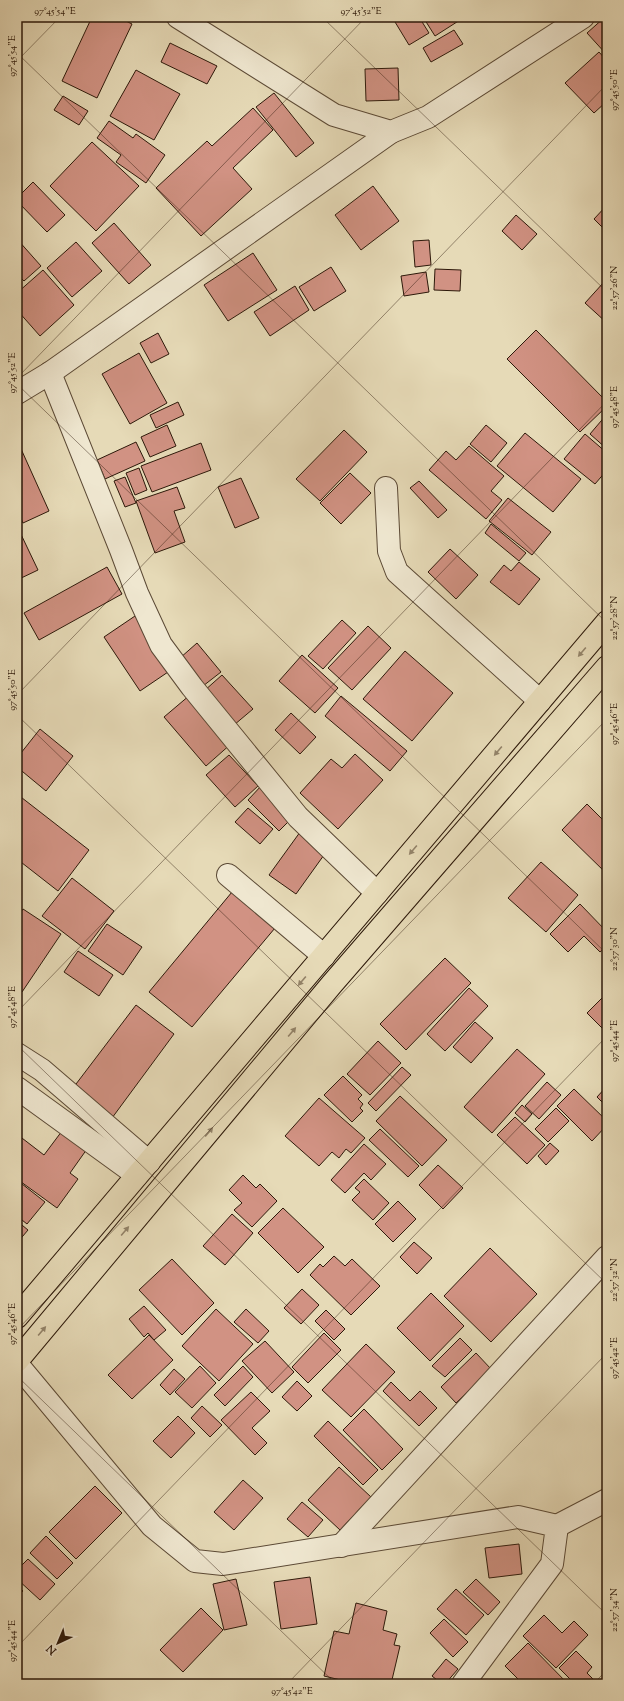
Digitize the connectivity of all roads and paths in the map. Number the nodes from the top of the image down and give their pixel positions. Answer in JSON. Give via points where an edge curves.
{"nodes":[{"id":1,"x":178,"y":17,"type":"edge"},
{"id":2,"x":583,"y":17,"type":"edge"},
{"id":3,"x":391,"y":132,"type":"junction"},
{"id":4,"x":50,"y":373,"type":"junction"},
{"id":5,"x":17,"y":393,"type":"edge"},
{"id":6,"x":386,"y":488,"type":"dead end"},
{"id":7,"x":607,"y":622,"type":"edge"},
{"id":8,"x":607,"y":667,"type":"edge"},
{"id":9,"x":540,"y":701,"type":"junction"},
{"id":10,"x":228,"y":875,"type":"dead end"},
{"id":11,"x":377,"y":893,"type":"junction"},
{"id":12,"x":324,"y":956,"type":"junction"},
{"id":13,"x":17,"y":1054,"type":"edge"},
{"id":14,"x":17,"y":1088,"type":"edge"},
{"id":15,"x":143,"y":1168,"type":"junction"},
{"id":16,"x":607,"y":1257,"type":"edge"},
{"id":17,"x":17,"y":1317,"type":"edge"},
{"id":18,"x":17,"y":1362,"type":"edge"},
{"id":19,"x":607,"y":1500,"type":"edge"},
{"id":20,"x":557,"y":1526,"type":"junction"},
{"id":21,"x":341,"y":1546,"type":"junction"},
{"id":22,"x":463,"y":1684,"type":"edge"}],
"edges":[{"from":1,"to":3,"type":"street","via":[[334,116]]},
{"from":2,"to":3,"type":"street","via":[[428,117]]},
{"from":3,"to":4,"type":"street"},
{"from":4,"to":5,"type":"street"},
{"from":4,"to":11,"type":"street","via":[[137,593],[161,645],[298,817]]},
{"from":6,"to":9,"type":"street","via":[[389,551],[397,572]]},
{"from":7,"to":9,"type":"main road","one_way":true},
{"from":18,"to":8,"type":"main road","one_way":true,"via":[[332,984]]},
{"from":9,"to":11,"type":"main road","one_way":true},
{"from":10,"to":12,"type":"street"},
{"from":11,"to":12,"type":"main road"},
{"from":12,"to":15,"type":"main road","one_way":true},
{"from":13,"to":15,"type":"street","via":[[42,1070]]},
{"from":14,"to":15,"type":"street"},
{"from":15,"to":17,"type":"main road"},
{"from":16,"to":21,"type":"street"},
{"from":18,"to":21,"type":"street","via":[[152,1526],[194,1561],[223,1564]]},
{"from":19,"to":20,"type":"street"},
{"from":20,"to":21,"type":"street","via":[[518,1517]]},
{"from":20,"to":22,"type":"street","via":[[552,1564]]}]}
